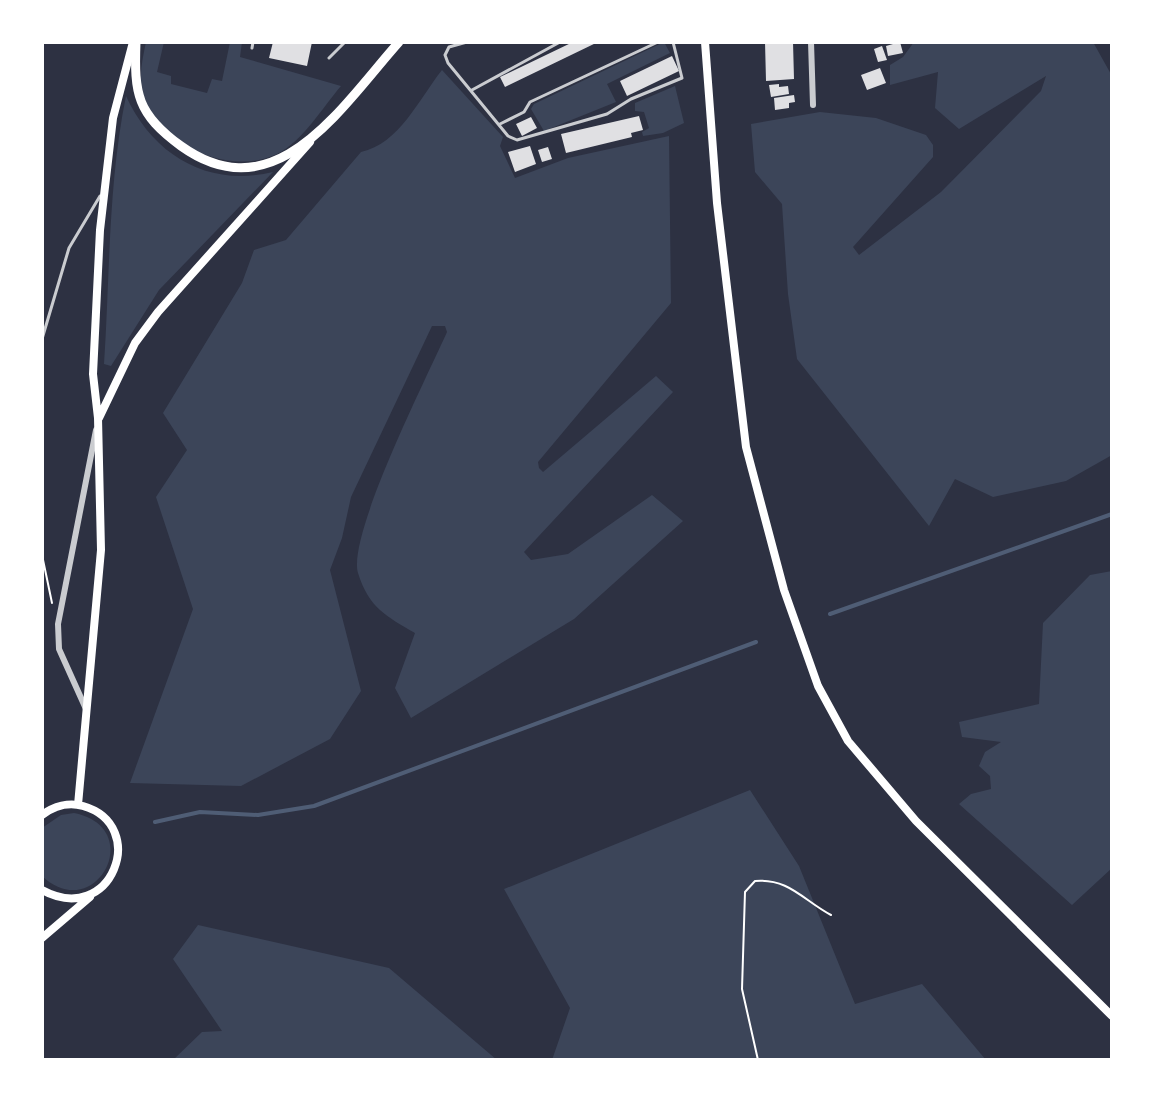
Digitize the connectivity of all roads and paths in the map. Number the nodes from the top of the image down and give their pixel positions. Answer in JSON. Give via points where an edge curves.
{"nodes":[{"id":1,"x":135,"y":42,"type":"edge"},
{"id":2,"x":345,"y":42,"type":"edge"},
{"id":3,"x":399,"y":42,"type":"edge"},
{"id":4,"x":467,"y":42,"type":"edge"},
{"id":5,"x":560,"y":42,"type":"edge"},
{"id":6,"x":658,"y":42,"type":"edge"},
{"id":7,"x":673,"y":42,"type":"edge"},
{"id":8,"x":705,"y":42,"type":"edge"},
{"id":9,"x":811,"y":42,"type":"edge"},
{"id":10,"x":329,"y":58,"type":"dead end"},
{"id":11,"x":472,"y":90,"type":"junction"},
{"id":12,"x":813,"y":105,"type":"dead end"},
{"id":13,"x":500,"y":124,"type":"junction"},
{"id":14,"x":319,"y":133,"type":"junction"},
{"id":15,"x":105,"y":188,"type":"junction"},
{"id":16,"x":42,"y":339,"type":"edge"},
{"id":17,"x":98,"y":418,"type":"junction"},
{"id":18,"x":42,"y":555,"type":"edge"},
{"id":19,"x":58,"y":624,"type":"junction"},
{"id":20,"x":87,"y":712,"type":"junction"},
{"id":21,"x":78,"y":805,"type":"junction"},
{"id":22,"x":42,"y":815,"type":"edge"},
{"id":23,"x":101,"y":889,"type":"junction"},
{"id":24,"x":42,"y":890,"type":"edge"},
{"id":25,"x":831,"y":915,"type":"dead end"},
{"id":26,"x":42,"y":938,"type":"edge"},
{"id":27,"x":1112,"y":1016,"type":"edge"},
{"id":28,"x":758,"y":1060,"type":"edge"}],
"edges":[{"from":1,"to":14,"type":"main road","via":[[136,91],[143,109],[168,137],[205,161],[223,168],[256,168]]},
{"from":1,"to":15,"type":"main road","via":[[113,118]]},
{"from":2,"to":10,"type":"lane"},
{"from":3,"to":14,"type":"main road"},
{"from":4,"to":11,"type":"lane","via":[[449,47],[445,55]]},
{"from":5,"to":11,"type":"lane"},
{"from":6,"to":13,"type":"lane","via":[[530,102],[524,112]]},
{"from":7,"to":13,"type":"lane","via":[[682,78],[607,114],[524,140],[512,139]]},
{"from":8,"to":27,"type":"main road","via":[[718,219],[746,447],[784,590],[818,686],[848,741],[916,821]]},
{"from":9,"to":12,"type":"street"},
{"from":11,"to":13,"type":"lane"},
{"from":14,"to":17,"type":"main road","via":[[158,312],[135,343]]},
{"from":15,"to":16,"type":"lane","via":[[69,248]]},
{"from":15,"to":17,"type":"main road","via":[[93,374]]},
{"from":17,"to":19,"type":"street"},
{"from":17,"to":20,"type":"main road","via":[[101,550]]},
{"from":18,"to":19,"type":"path"},
{"from":19,"to":20,"type":"street","via":[[59,649]]},
{"from":20,"to":21,"type":"main road"},
{"from":21,"to":22,"type":"main road","via":[[62,805]]},
{"from":21,"to":23,"type":"main road","via":[[105,818],[118,846],[117,862]]},
{"from":23,"to":24,"type":"main road","via":[[71,899]]},
{"from":23,"to":26,"type":"main road"},
{"from":25,"to":28,"type":"path","via":[[793,887],[770,880],[755,881],[745,892],[742,989]]}]}
